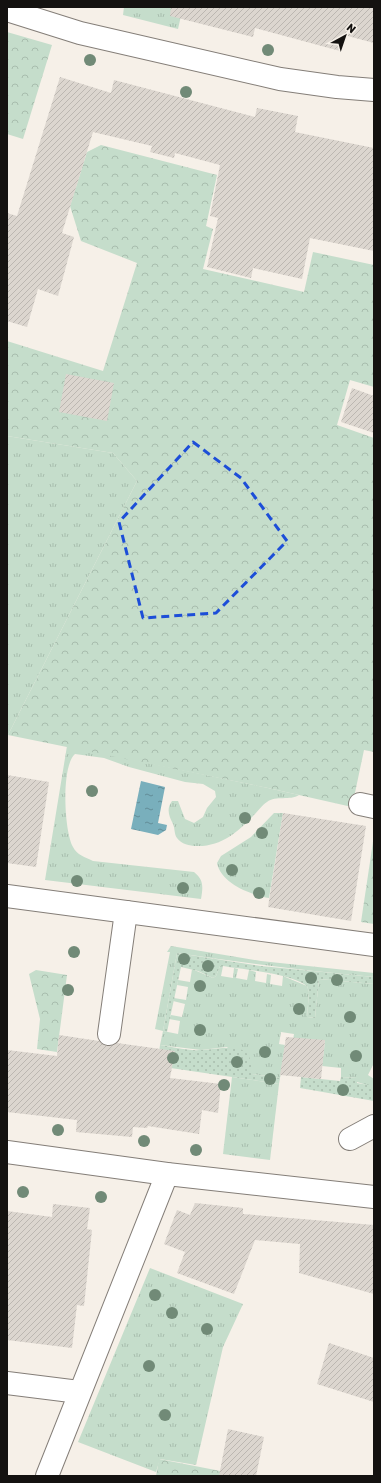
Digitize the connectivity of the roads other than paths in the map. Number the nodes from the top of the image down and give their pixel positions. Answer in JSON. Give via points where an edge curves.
{"nodes":[{"id":1,"x":7,"y":10,"type":"edge"},
{"id":2,"x":374,"y":90,"type":"edge"},
{"id":3,"x":7,"y":896,"type":"edge"},
{"id":4,"x":126,"y":912,"type":"junction"},
{"id":5,"x":374,"y":945,"type":"edge"},
{"id":6,"x":109,"y":1034,"type":"dead end"},
{"id":7,"x":374,"y":1126,"type":"edge"},
{"id":8,"x":350,"y":1139,"type":"dead end"},
{"id":9,"x":7,"y":1152,"type":"edge"},
{"id":10,"x":167,"y":1174,"type":"junction"},
{"id":11,"x":374,"y":1197,"type":"edge"},
{"id":12,"x":7,"y":1383,"type":"edge"},
{"id":13,"x":79,"y":1392,"type":"junction"},
{"id":14,"x":47,"y":1476,"type":"edge"}],
"edges":[{"from":1,"to":2,"type":"street","via":[[80,32],[280,79]]},
{"from":3,"to":4,"type":"street"},
{"from":4,"to":5,"type":"street"},
{"from":4,"to":6,"type":"street"},
{"from":7,"to":8,"type":"street"},
{"from":9,"to":10,"type":"street"},
{"from":10,"to":11,"type":"street"},
{"from":10,"to":13,"type":"street"},
{"from":12,"to":13,"type":"street"},
{"from":13,"to":14,"type":"street"}]}
